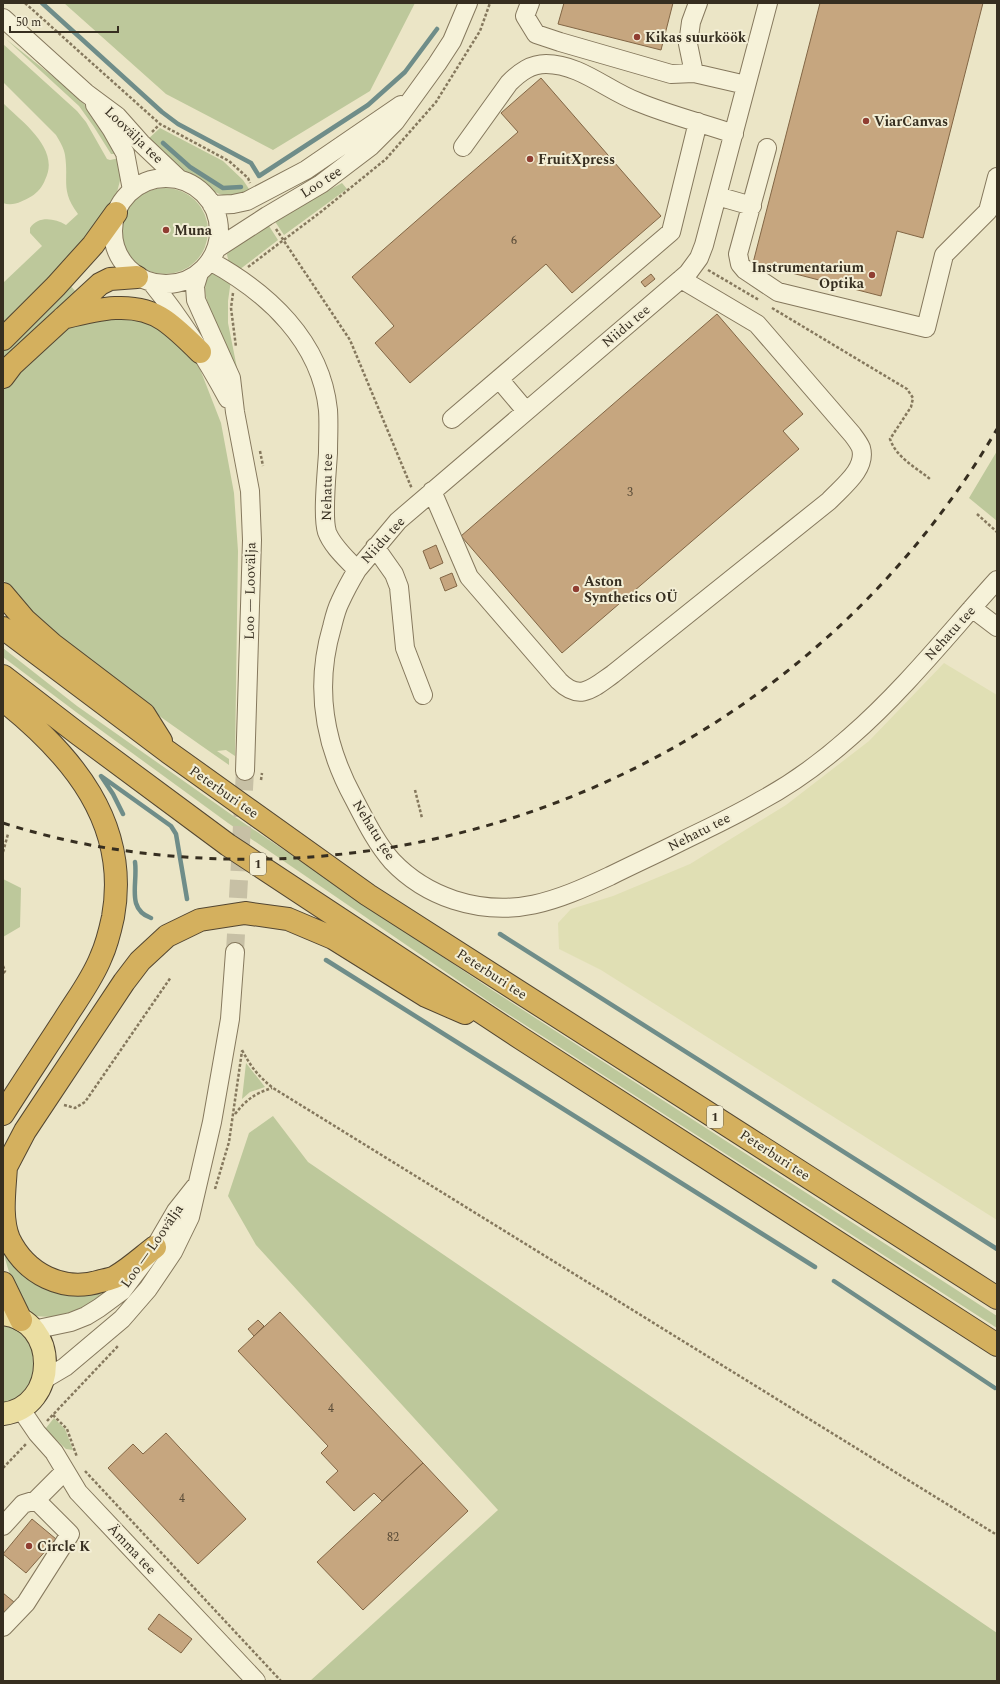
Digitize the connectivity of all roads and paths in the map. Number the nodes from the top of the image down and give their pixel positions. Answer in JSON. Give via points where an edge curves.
{"nodes":[{"id":1,"x":25,"y":3,"type":"edge"},
{"id":2,"x":468,"y":3,"type":"edge"},
{"id":3,"x":530,"y":3,"type":"edge"},
{"id":4,"x":698,"y":3,"type":"edge"},
{"id":5,"x":768,"y":3,"type":"edge"},
{"id":6,"x":3,"y":18,"type":"edge"},
{"id":7,"x":694,"y":73,"type":"junction"},
{"id":8,"x":746,"y":85,"type":"junction"},
{"id":9,"x":86,"y":93,"type":"junction"},
{"id":10,"x":412,"y":98,"type":"junction"},
{"id":11,"x":698,"y":122,"type":"junction"},
{"id":12,"x":734,"y":134,"type":"junction"},
{"id":13,"x":463,"y":147,"type":"dead end"},
{"id":14,"x":767,"y":148,"type":"dead end"},
{"id":15,"x":997,"y":177,"type":"edge"},
{"id":16,"x":180,"y":180,"type":"junction"},
{"id":17,"x":253,"y":189,"type":"dead end"},
{"id":18,"x":132,"y":190,"type":"junction"},
{"id":19,"x":717,"y":196,"type":"junction"},
{"id":20,"x":212,"y":205,"type":"junction"},
{"id":21,"x":752,"y":206,"type":"junction"},
{"id":22,"x":116,"y":213,"type":"junction"},
{"id":23,"x":275,"y":228,"type":"dead end"},
{"id":24,"x":284,"y":241,"type":"junction"},
{"id":25,"x":209,"y":261,"type":"junction"},
{"id":26,"x":242,"y":272,"type":"dead end"},
{"id":27,"x":145,"y":280,"type":"junction"},
{"id":28,"x":687,"y":282,"type":"junction"},
{"id":29,"x":763,"y":303,"type":"dead end"},
{"id":30,"x":770,"y":307,"type":"dead end"},
{"id":31,"x":62,"y":318,"type":"junction"},
{"id":32,"x":3,"y":339,"type":"edge"},
{"id":33,"x":200,"y":352,"type":"junction"},
{"id":34,"x":3,"y":377,"type":"edge"},
{"id":35,"x":499,"y":379,"type":"junction"},
{"id":36,"x":526,"y":411,"type":"junction"},
{"id":37,"x":235,"y":412,"type":"junction"},
{"id":38,"x":452,"y":420,"type":"dead end"},
{"id":39,"x":930,"y":478,"type":"dead end"},
{"id":40,"x":432,"y":491,"type":"junction"},
{"id":41,"x":418,"y":503,"type":"junction"},
{"id":42,"x":977,"y":514,"type":"dead end"},
{"id":43,"x":997,"y":532,"type":"edge"},
{"id":44,"x":375,"y":547,"type":"junction"},
{"id":45,"x":357,"y":570,"type":"junction"},
{"id":46,"x":997,"y":580,"type":"edge"},
{"id":47,"x":3,"y":594,"type":"edge"},
{"id":48,"x":972,"y":608,"type":"junction"},
{"id":49,"x":997,"y":627,"type":"edge"},
{"id":50,"x":3,"y":628,"type":"edge"},
{"id":51,"x":3,"y":676,"type":"edge"},
{"id":52,"x":423,"y":695,"type":"dead end"},
{"id":53,"x":3,"y":700,"type":"edge"},
{"id":54,"x":168,"y":752,"type":"junction"},
{"id":55,"x":245,"y":771,"type":"tunnel mouth"},
{"id":56,"x":415,"y":790,"type":"dead end"},
{"id":57,"x":422,"y":818,"type":"dead end"},
{"id":58,"x":8,"y":834,"type":"dead end"},
{"id":59,"x":3,"y":852,"type":"edge"},
{"id":60,"x":235,"y":952,"type":"tunnel mouth"},
{"id":61,"x":3,"y":966,"type":"edge"},
{"id":62,"x":3,"y":974,"type":"edge"},
{"id":63,"x":171,"y":977,"type":"dead end"},
{"id":64,"x":522,"y":1039,"type":"junction"},
{"id":65,"x":242,"y":1050,"type":"dead end"},
{"id":66,"x":273,"y":1088,"type":"junction"},
{"id":67,"x":49,"y":1095,"type":"junction"},
{"id":68,"x":3,"y":1114,"type":"edge"},
{"id":69,"x":234,"y":1115,"type":"dead end"},
{"id":70,"x":4,"y":1169,"type":"edge"},
{"id":71,"x":199,"y":1181,"type":"junction"},
{"id":72,"x":155,"y":1248,"type":"junction"},
{"id":73,"x":3,"y":1283,"type":"edge"},
{"id":74,"x":997,"y":1298,"type":"edge"},
{"id":75,"x":19,"y":1321,"type":"edge"},
{"id":76,"x":997,"y":1345,"type":"edge"},
{"id":77,"x":43,"y":1380,"type":"junction"},
{"id":78,"x":11,"y":1411,"type":"edge"},
{"id":79,"x":53,"y":1415,"type":"dead end"},
{"id":80,"x":37,"y":1433,"type":"junction"},
{"id":81,"x":71,"y":1467,"type":"junction"},
{"id":82,"x":3,"y":1468,"type":"edge"},
{"id":83,"x":83,"y":1468,"type":"dead end"},
{"id":84,"x":36,"y":1500,"type":"junction"},
{"id":85,"x":3,"y":1526,"type":"edge"},
{"id":86,"x":997,"y":1535,"type":"edge"},
{"id":87,"x":3,"y":1627,"type":"edge"},
{"id":88,"x":256,"y":1681,"type":"edge"},
{"id":89,"x":281,"y":1681,"type":"edge"}],
"edges":[{"from":1,"to":17,"type":"path","via":[[160,124],[229,161],[248,178]]},
{"from":2,"to":10,"type":"street","name":"Loo tee","via":[[452,41]]},
{"from":3,"to":7,"type":"street","via":[[525,16],[536,34],[654,70],[672,74]]},
{"from":4,"to":7,"type":"street","via":[[691,22],[688,44]]},
{"from":5,"to":8,"type":"street","name":"Niidu tee"},
{"from":6,"to":9,"type":"street","name":"Loovälja tee"},
{"from":7,"to":8,"type":"street"},
{"from":8,"to":12,"type":"street","name":"Niidu tee"},
{"from":9,"to":16,"type":"street","name":"Loovälja tee","via":[[117,116]]},
{"from":9,"to":18,"type":"street","name":"Loovälja tee","via":[[125,153]]},
{"from":10,"to":20,"type":"street","name":"Loo tee","via":[[306,170],[248,201]]},
{"from":10,"to":25,"type":"street","name":"Loo tee","via":[[395,122],[371,146]]},
{"from":11,"to":12,"type":"street"},
{"from":11,"to":13,"type":"street","via":[[639,103],[569,68],[537,65],[524,70],[509,82]]},
{"from":11,"to":35,"type":"street","via":[[671,232]]},
{"from":12,"to":19,"type":"street","name":"Niidu tee"},
{"from":14,"to":21,"type":"street"},
{"from":15,"to":21,"type":"street","via":[[988,211],[944,255],[926,328],[778,292],[745,270],[740,264],[738,254]]},
{"from":16,"to":18,"type":"street","via":[[164,178],[147,181]]},
{"from":16,"to":20,"type":"street","via":[[193,185]]},
{"from":18,"to":22,"type":"street","via":[[122,200]]},
{"from":19,"to":21,"type":"street"},
{"from":19,"to":28,"type":"street","name":"Niidu tee","via":[[699,258],[688,273]]},
{"from":20,"to":25,"type":"street","via":[[218,219],[219,234]]},
{"from":22,"to":27,"type":"street","via":[[112,227],[113,242],[118,255],[126,267]]},
{"from":22,"to":32,"type":"highway","via":[[94,245]]},
{"from":23,"to":24,"type":"path"},
{"from":24,"to":26,"type":"path"},
{"from":24,"to":41,"type":"path","via":[[350,340]]},
{"from":25,"to":27,"type":"street","via":[[185,281],[169,285]]},
{"from":25,"to":37,"type":"street","name":"Loo — Loovälja","via":[[195,286],[196,300],[230,378]]},
{"from":25,"to":45,"type":"street","name":"Nehatu tee","via":[[238,278],[279,310],[300,336],[314,360],[328,409],[325,518],[327,532]]},
{"from":27,"to":31,"type":"highway","via":[[110,279],[100,284]]},
{"from":27,"to":33,"type":"street","name":"Loo — Loovälja","via":[[175,312]]},
{"from":28,"to":29,"type":"path","via":[[708,270]]},
{"from":28,"to":36,"type":"street","name":"Niidu tee"},
{"from":28,"to":40,"type":"street","via":[[757,324],[860,446],[862,458],[858,469],[829,501],[613,674],[588,691],[579,692],[566,688],[469,577]]},
{"from":30,"to":39,"type":"path","via":[[907,389],[913,398],[911,407],[890,439],[898,454]]},
{"from":31,"to":33,"type":"highway","via":[[90,311],[126,307],[151,313],[174,328]]},
{"from":31,"to":34,"type":"highway","via":[[12,365]]},
{"from":33,"to":37,"type":"street","name":"Loo — Loovälja"},
{"from":35,"to":36,"type":"street"},
{"from":35,"to":38,"type":"street"},
{"from":36,"to":40,"type":"street","name":"Niidu tee"},
{"from":37,"to":55,"type":"street","name":"Loo — Loovälja","via":[[250,491],[252,540]]},
{"from":40,"to":41,"type":"street","name":"Niidu tee"},
{"from":41,"to":44,"type":"street","name":"Niidu tee"},
{"from":42,"to":43,"type":"path"},
{"from":44,"to":45,"type":"street","name":"Niidu tee"},
{"from":44,"to":52,"type":"street","via":[[394,574],[399,587],[404,648]]},
{"from":45,"to":48,"type":"street","name":"Nehatu tee","via":[[339,604],[323,668],[326,725],[333,753],[346,785],[377,841],[391,860],[427,889],[469,905],[492,908],[524,907],[555,900],[761,801],[818,763],[877,713]]},
{"from":46,"to":48,"type":"street","name":"Nehatu tee"},
{"from":47,"to":54,"type":"highway","via":[[25,620],[52,644],[144,714]]},
{"from":48,"to":49,"type":"street"},
{"from":50,"to":54,"type":"highway","name":"Peterburi tee","number":"1"},
{"from":51,"to":64,"type":"highway","number":"1","via":[[228,845]]},
{"from":53,"to":68,"type":"highway","via":[[50,742],[98,806],[110,837],[117,885],[108,939],[93,974]]},
{"from":54,"to":74,"type":"highway","name":"Peterburi tee","number":"1","via":[[368,895]]},
{"from":56,"to":57,"type":"path"},
{"from":58,"to":59,"type":"path"},
{"from":60,"to":71,"type":"street","name":"Loo — Loovälja","via":[[230,1019]]},
{"from":61,"to":62,"type":"path"},
{"from":63,"to":67,"type":"path","via":[[85,1102],[75,1108],[66,1106]]},
{"from":64,"to":67,"type":"highway","via":[[426,996],[333,938],[288,919],[245,913],[200,920],[167,936],[140,961]]},
{"from":64,"to":76,"type":"highway","number":"1"},
{"from":65,"to":66,"type":"path","via":[[260,1078]]},
{"from":66,"to":69,"type":"path","via":[[257,1093]]},
{"from":66,"to":86,"type":"path"},
{"from":67,"to":70,"type":"highway"},
{"from":70,"to":72,"type":"highway","via":[[4,1214],[9,1238],[27,1264],[49,1279],[75,1285],[93,1284],[115,1277]]},
{"from":71,"to":72,"type":"street","name":"Loo — Loovälja","via":[[176,1211]]},
{"from":71,"to":77,"type":"street","name":"Loo — Loovälja","via":[[190,1217],[173,1252],[148,1289],[122,1319],[92,1345],[65,1367]]},
{"from":72,"to":75,"type":"street","name":"Loo — Loovälja","via":[[122,1291],[99,1308],[71,1322]]},
{"from":73,"to":75,"type":"highway"},
{"from":75,"to":77,"type":"main road","via":[[41,1341],[46,1367]]},
{"from":77,"to":78,"type":"main road","via":[[38,1392],[30,1401]]},
{"from":78,"to":80,"type":"street","name":"Ämma tee"},
{"from":79,"to":81,"type":"path","via":[[67,1429],[76,1452]]},
{"from":80,"to":81,"type":"street","name":"Ämma tee"},
{"from":80,"to":82,"type":"path"},
{"from":81,"to":84,"type":"street"},
{"from":81,"to":88,"type":"street","name":"Ämma tee","via":[[78,1492]]},
{"from":83,"to":89,"type":"path"},
{"from":84,"to":85,"type":"street","via":[[22,1504]]},
{"from":84,"to":87,"type":"street","via":[[70,1534],[26,1603]]}]}
